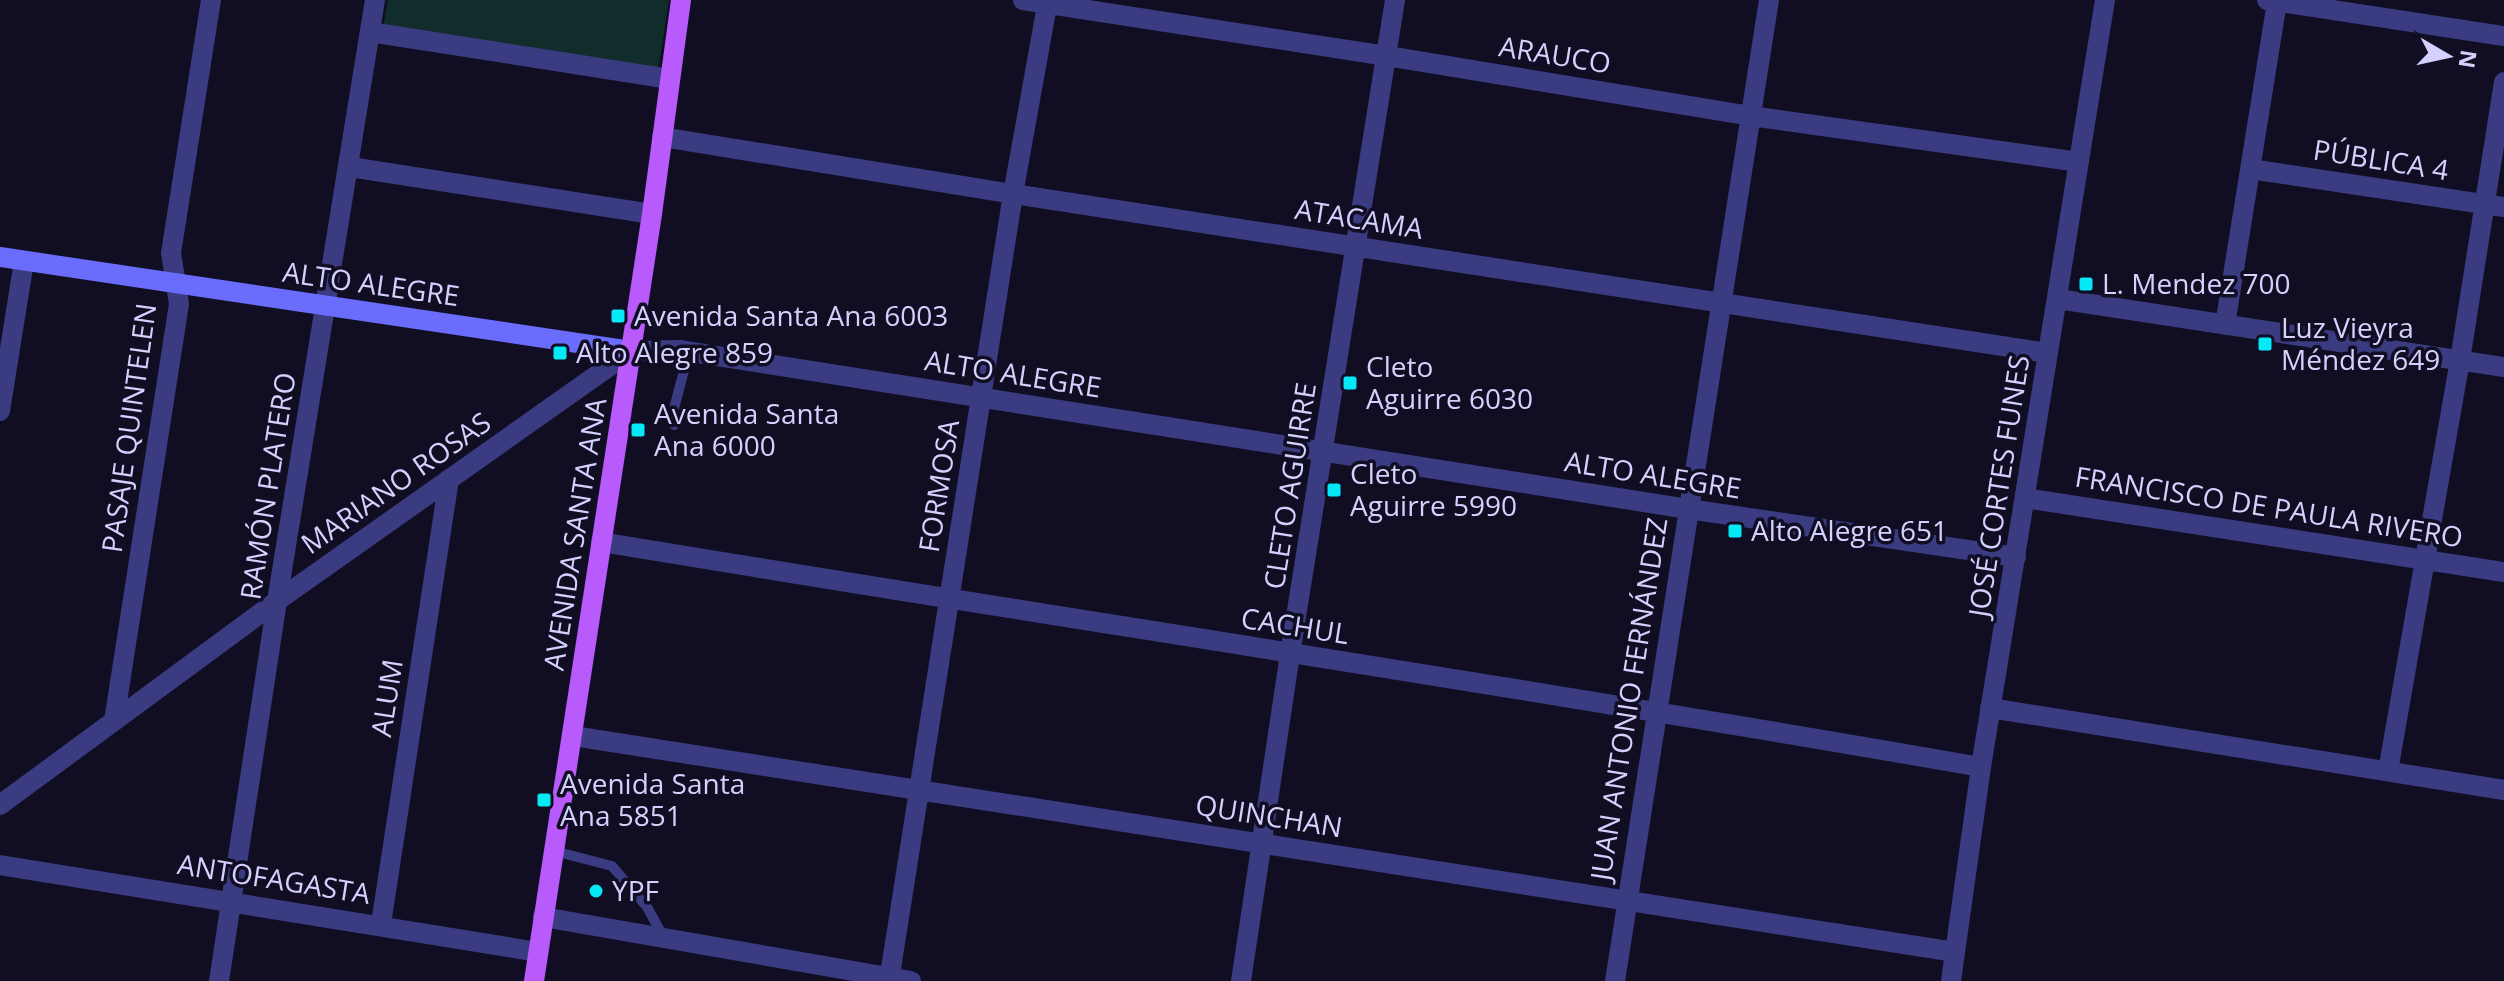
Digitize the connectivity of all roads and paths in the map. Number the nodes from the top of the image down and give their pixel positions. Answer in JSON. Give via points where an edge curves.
{"nodes":[{"id":1,"x":211,"y":0,"type":"edge"},
{"id":2,"x":375,"y":0,"type":"edge"},
{"id":3,"x":681,"y":0,"type":"edge"},
{"id":4,"x":1023,"y":0,"type":"edge"},
{"id":5,"x":1395,"y":0,"type":"edge"},
{"id":6,"x":1769,"y":0,"type":"edge"},
{"id":7,"x":2105,"y":0,"type":"edge"},
{"id":8,"x":2271,"y":1,"type":"edge"},
{"id":9,"x":1048,"y":2,"type":"edge"},
{"id":10,"x":370,"y":32,"type":"junction"},
{"id":11,"x":2504,"y":36,"type":"edge"},
{"id":12,"x":1387,"y":56,"type":"junction"},
{"id":13,"x":670,"y":79,"type":"junction"},
{"id":14,"x":2504,"y":82,"type":"edge"},
{"id":15,"x":1751,"y":116,"type":"junction"},
{"id":16,"x":662,"y":137,"type":"junction"},
{"id":17,"x":2079,"y":162,"type":"junction"},
{"id":18,"x":350,"y":167,"type":"junction"},
{"id":19,"x":2250,"y":169,"type":"junction"},
{"id":20,"x":1013,"y":194,"type":"junction"},
{"id":21,"x":2494,"y":206,"type":"edge"},
{"id":22,"x":652,"y":214,"type":"junction"},
{"id":23,"x":1356,"y":246,"type":"junction"},
{"id":24,"x":0,"y":257,"type":"edge"},
{"id":25,"x":24,"y":261,"type":"junction"},
{"id":26,"x":175,"y":283,"type":"junction"},
{"id":27,"x":2058,"y":299,"type":"junction"},
{"id":28,"x":1720,"y":304,"type":"junction"},
{"id":29,"x":326,"y":305,"type":"junction"},
{"id":30,"x":2225,"y":325,"type":"junction"},
{"id":31,"x":631,"y":351,"type":"junction"},
{"id":32,"x":689,"y":352,"type":"junction"},
{"id":33,"x":2048,"y":353,"type":"junction"},
{"id":34,"x":2460,"y":360,"type":"junction"},
{"id":35,"x":2504,"y":367,"type":"edge"},
{"id":36,"x":982,"y":397,"type":"junction"},
{"id":37,"x":0,"y":407,"type":"edge"},
{"id":38,"x":674,"y":425,"type":"dead end"},
{"id":39,"x":1324,"y":452,"type":"junction"},
{"id":40,"x":449,"y":479,"type":"junction"},
{"id":41,"x":2025,"y":498,"type":"junction"},
{"id":42,"x":1688,"y":509,"type":"junction"},
{"id":43,"x":601,"y":542,"type":"junction"},
{"id":44,"x":2016,"y":557,"type":"junction"},
{"id":45,"x":2426,"y":559,"type":"junction"},
{"id":46,"x":2504,"y":572,"type":"edge"},
{"id":47,"x":950,"y":600,"type":"junction"},
{"id":48,"x":277,"y":601,"type":"junction"},
{"id":49,"x":1290,"y":654,"type":"junction"},
{"id":50,"x":1990,"y":708,"type":"junction"},
{"id":51,"x":1658,"y":711,"type":"junction"},
{"id":52,"x":114,"y":721,"type":"junction"},
{"id":53,"x":573,"y":736,"type":"junction"},
{"id":54,"x":1981,"y":767,"type":"junction"},
{"id":55,"x":2388,"y":771,"type":"junction"},
{"id":56,"x":921,"y":790,"type":"junction"},
{"id":57,"x":2504,"y":790,"type":"edge"},
{"id":58,"x":0,"y":805,"type":"edge"},
{"id":59,"x":1261,"y":843,"type":"junction"},
{"id":60,"x":554,"y":851,"type":"junction"},
{"id":61,"x":0,"y":865,"type":"edge"},
{"id":62,"x":1626,"y":899,"type":"junction"},
{"id":63,"x":231,"y":901,"type":"junction"},
{"id":64,"x":543,"y":917,"type":"junction"},
{"id":65,"x":381,"y":924,"type":"junction"},
{"id":66,"x":664,"y":938,"type":"junction"},
{"id":67,"x":538,"y":952,"type":"junction"},
{"id":68,"x":1955,"y":952,"type":"junction"},
{"id":69,"x":889,"y":979,"type":"edge"},
{"id":70,"x":219,"y":981,"type":"edge"},
{"id":71,"x":534,"y":981,"type":"edge"},
{"id":72,"x":911,"y":981,"type":"edge"},
{"id":73,"x":1241,"y":981,"type":"edge"},
{"id":74,"x":1615,"y":981,"type":"edge"},
{"id":75,"x":1951,"y":981,"type":"edge"}],
"edges":[{"from":1,"to":26,"type":"street","name":"PASAJE QUINTELEN","via":[[171,253]]},
{"from":2,"to":10,"type":"street","name":"RAMÓN PLATERO"},
{"from":3,"to":13,"type":"main road","name":"AVENIDA SANTA ANA"},
{"from":4,"to":9,"type":"street","name":"ARAUCO"},
{"from":5,"to":12,"type":"street","name":"CLETO AGUIRRE"},
{"from":6,"to":15,"type":"street","name":"JUAN ANTONIO FERNÁNDEZ"},
{"from":7,"to":17,"type":"street","name":"JOSÉ CORTES FUNES"},
{"from":8,"to":11,"type":"street"},
{"from":8,"to":19,"type":"street"},
{"from":9,"to":12,"type":"street","name":"ARAUCO"},
{"from":9,"to":20,"type":"street","name":"FORMOSA"},
{"from":10,"to":13,"type":"street"},
{"from":10,"to":18,"type":"street","name":"RAMÓN PLATERO"},
{"from":12,"to":15,"type":"street","name":"ARAUCO"},
{"from":12,"to":23,"type":"street","name":"CLETO AGUIRRE"},
{"from":13,"to":16,"type":"main road","name":"AVENIDA SANTA ANA"},
{"from":14,"to":21,"type":"street"},
{"from":15,"to":17,"type":"street","name":"ARAUCO"},
{"from":15,"to":28,"type":"street","name":"JUAN ANTONIO FERNÁNDEZ"},
{"from":16,"to":20,"type":"street","name":"ATACAMA"},
{"from":16,"to":22,"type":"main road","name":"AVENIDA SANTA ANA"},
{"from":17,"to":27,"type":"street","name":"JOSÉ CORTES FUNES"},
{"from":18,"to":22,"type":"street"},
{"from":18,"to":29,"type":"street","name":"RAMÓN PLATERO"},
{"from":19,"to":21,"type":"street","name":"PÚBLICA 4"},
{"from":19,"to":30,"type":"street"},
{"from":20,"to":23,"type":"street","name":"ATACAMA"},
{"from":20,"to":36,"type":"street","name":"FORMOSA"},
{"from":21,"to":34,"type":"street"},
{"from":22,"to":31,"type":"main road","name":"AVENIDA SANTA ANA"},
{"from":23,"to":28,"type":"street","name":"ATACAMA"},
{"from":23,"to":39,"type":"street","name":"CLETO AGUIRRE"},
{"from":24,"to":25,"type":"main road","name":"ALTO ALEGRE"},
{"from":25,"to":26,"type":"main road","name":"ALTO ALEGRE"},
{"from":25,"to":37,"type":"street"},
{"from":26,"to":29,"type":"main road","name":"ALTO ALEGRE"},
{"from":26,"to":52,"type":"street","name":"PASAJE QUINTELEN","via":[[179,304]]},
{"from":27,"to":30,"type":"street"},
{"from":27,"to":33,"type":"street","name":"JOSÉ CORTES FUNES"},
{"from":28,"to":33,"type":"street","name":"ATACAMA"},
{"from":28,"to":42,"type":"street","name":"JUAN ANTONIO FERNÁNDEZ"},
{"from":29,"to":31,"type":"main road","name":"ALTO ALEGRE"},
{"from":29,"to":48,"type":"street","name":"RAMÓN PLATERO"},
{"from":30,"to":34,"type":"street"},
{"from":31,"to":32,"type":"street","name":"ALTO ALEGRE"},
{"from":31,"to":40,"type":"street","name":"MARIANO ROSAS"},
{"from":31,"to":43,"type":"main road","name":"AVENIDA SANTA ANA"},
{"from":32,"to":36,"type":"street","name":"ALTO ALEGRE"},
{"from":32,"to":38,"type":"lane"},
{"from":33,"to":41,"type":"street","name":"JOSÉ CORTES FUNES"},
{"from":34,"to":35,"type":"street"},
{"from":34,"to":45,"type":"street"},
{"from":36,"to":39,"type":"street","name":"ALTO ALEGRE"},
{"from":36,"to":47,"type":"street","name":"FORMOSA"},
{"from":39,"to":42,"type":"street","name":"ALTO ALEGRE"},
{"from":39,"to":49,"type":"street","name":"CLETO AGUIRRE"},
{"from":40,"to":48,"type":"street","name":"MARIANO ROSAS"},
{"from":40,"to":65,"type":"street","name":"ALUM"},
{"from":41,"to":44,"type":"street","name":"JOSÉ CORTES FUNES"},
{"from":41,"to":45,"type":"street","name":"FRANCISCO DE PAULA RIVERO"},
{"from":42,"to":44,"type":"street","name":"ALTO ALEGRE"},
{"from":42,"to":51,"type":"street","name":"JUAN ANTONIO FERNÁNDEZ"},
{"from":43,"to":47,"type":"street","name":"CACHUL"},
{"from":43,"to":53,"type":"main road","name":"AVENIDA SANTA ANA"},
{"from":44,"to":50,"type":"street","name":"JOSÉ CORTES FUNES"},
{"from":45,"to":46,"type":"street","name":"FRANCISCO DE PAULA RIVERO"},
{"from":45,"to":55,"type":"street"},
{"from":47,"to":49,"type":"street","name":"CACHUL"},
{"from":47,"to":56,"type":"street","name":"FORMOSA"},
{"from":48,"to":52,"type":"street","name":"MARIANO ROSAS"},
{"from":48,"to":63,"type":"street","name":"RAMÓN PLATERO"},
{"from":49,"to":51,"type":"street","name":"CACHUL"},
{"from":49,"to":59,"type":"street","name":"CLETO AGUIRRE"},
{"from":50,"to":54,"type":"street","name":"JOSÉ CORTES FUNES"},
{"from":50,"to":55,"type":"street"},
{"from":51,"to":54,"type":"street","name":"CACHUL"},
{"from":51,"to":62,"type":"street","name":"JUAN ANTONIO FERNÁNDEZ"},
{"from":52,"to":58,"type":"street","name":"MARIANO ROSAS"},
{"from":53,"to":56,"type":"street","name":"QUINCHAN"},
{"from":53,"to":60,"type":"main road","name":"AVENIDA SANTA ANA"},
{"from":54,"to":68,"type":"street","name":"JOSÉ CORTES FUNES"},
{"from":55,"to":57,"type":"street"},
{"from":56,"to":59,"type":"street","name":"QUINCHAN"},
{"from":56,"to":69,"type":"street","name":"FORMOSA"},
{"from":59,"to":62,"type":"street","name":"QUINCHAN"},
{"from":59,"to":73,"type":"street","name":"CLETO AGUIRRE"},
{"from":60,"to":64,"type":"main road","name":"AVENIDA SANTA ANA"},
{"from":60,"to":66,"type":"lane","via":[[612,866],[647,907]]},
{"from":61,"to":63,"type":"street","name":"ANTOFAGASTA"},
{"from":62,"to":68,"type":"street","name":"QUINCHAN"},
{"from":62,"to":74,"type":"street","name":"JUAN ANTONIO FERNÁNDEZ"},
{"from":63,"to":65,"type":"street","name":"ANTOFAGASTA"},
{"from":63,"to":70,"type":"street","name":"RAMÓN PLATERO"},
{"from":64,"to":66,"type":"street"},
{"from":64,"to":67,"type":"main road","name":"AVENIDA SANTA ANA"},
{"from":65,"to":67,"type":"street","name":"ANTOFAGASTA"},
{"from":66,"to":69,"type":"street"},
{"from":67,"to":71,"type":"main road","name":"AVENIDA SANTA ANA"},
{"from":68,"to":75,"type":"street","name":"JOSÉ CORTES FUNES"},
{"from":69,"to":72,"type":"street"}]}
